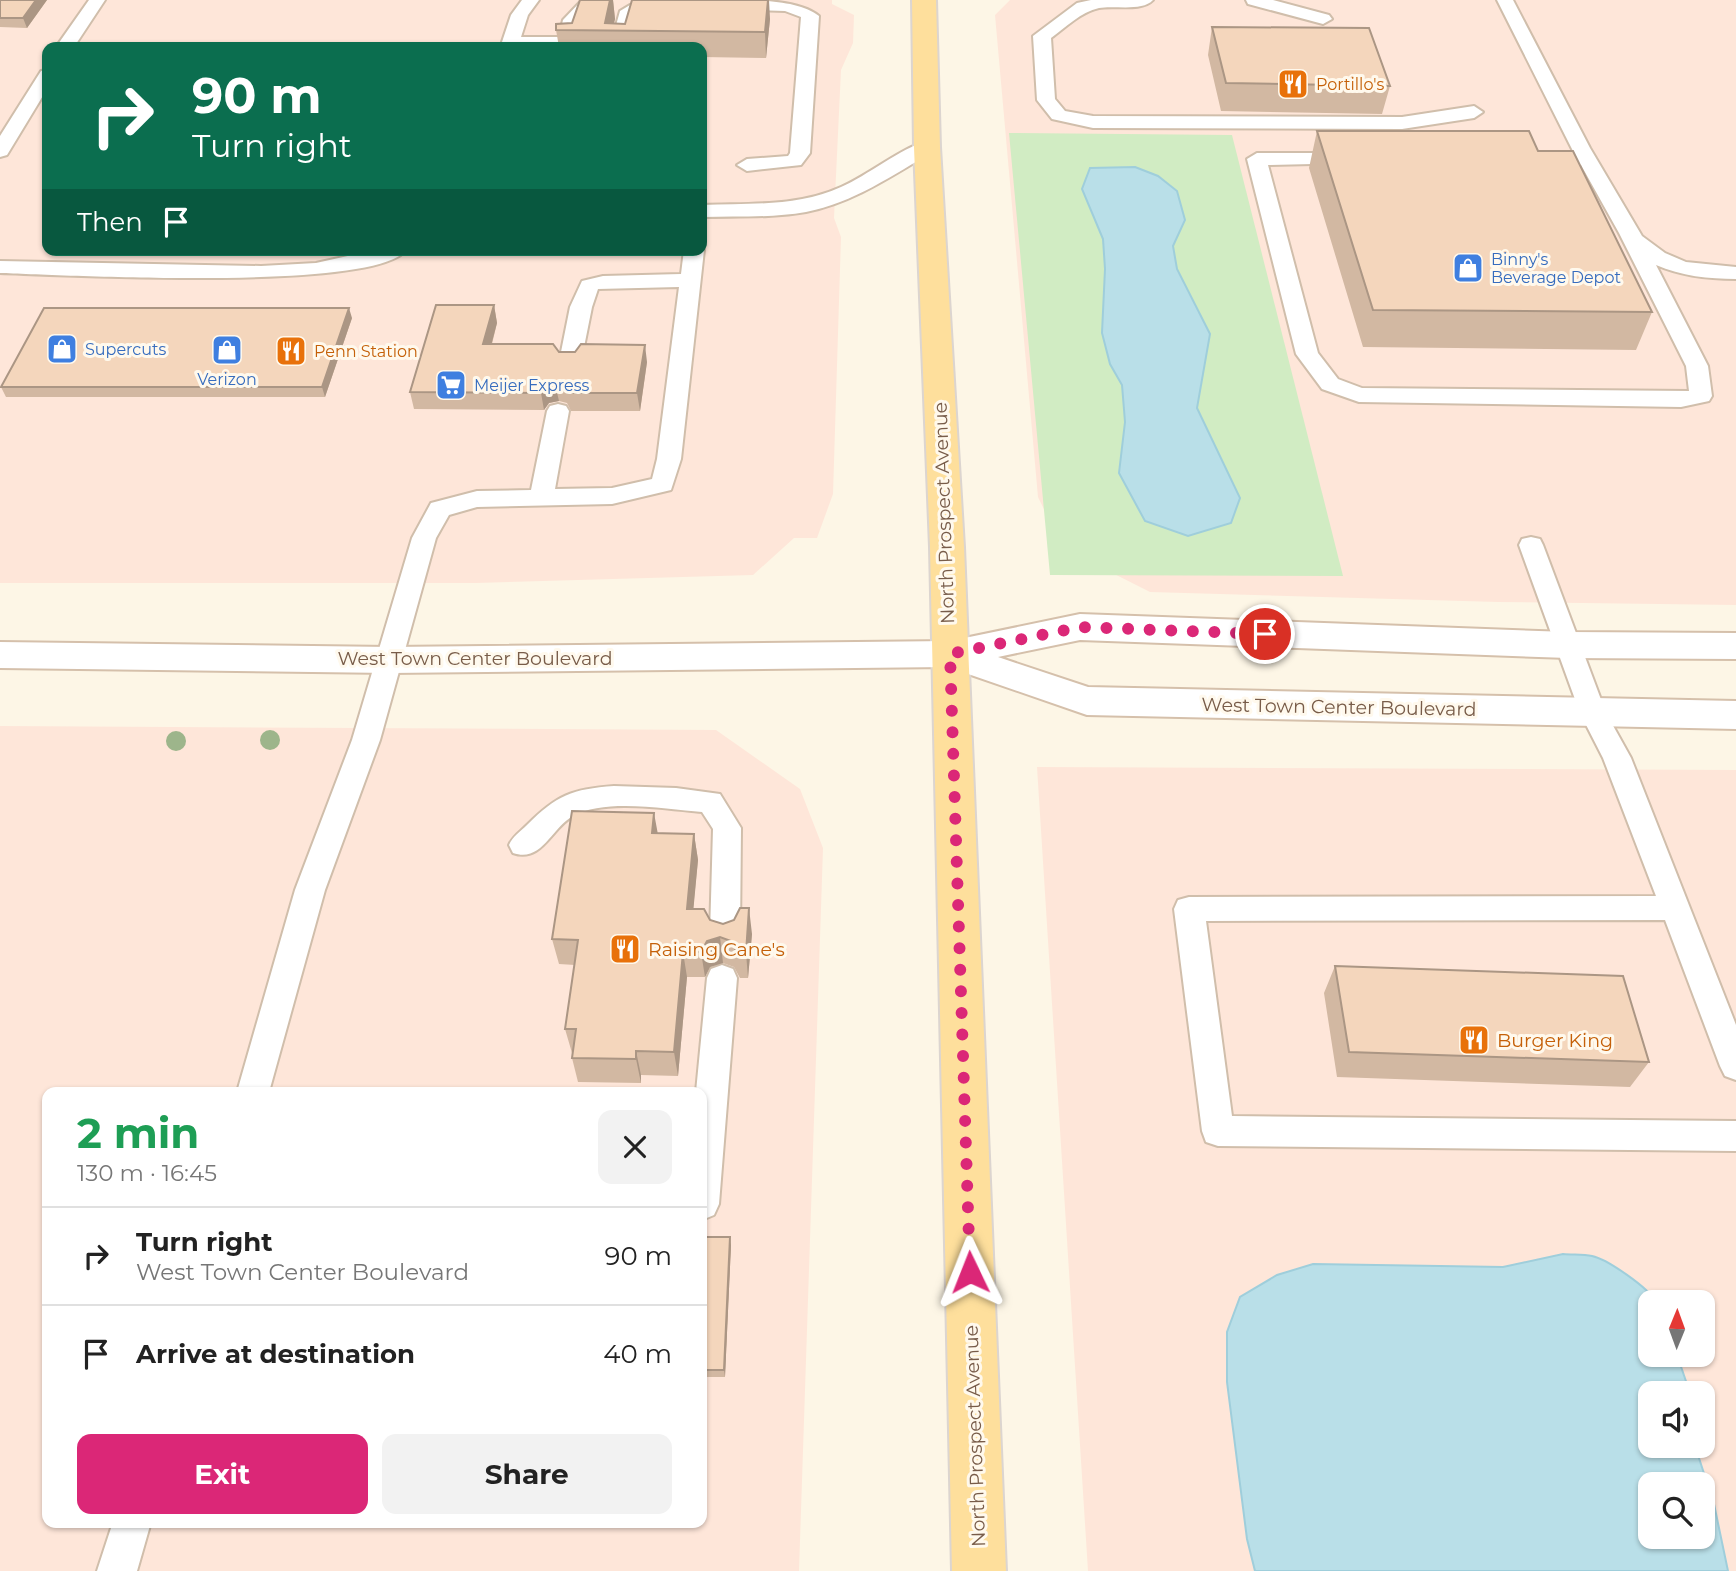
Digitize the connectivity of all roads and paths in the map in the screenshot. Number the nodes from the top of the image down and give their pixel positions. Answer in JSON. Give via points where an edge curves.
{"nodes":[{"id":1,"x":97,"y":0,"type":"edge"},
{"id":2,"x":531,"y":0,"type":"edge"},
{"id":3,"x":592,"y":0,"type":"edge"},
{"id":4,"x":924,"y":0,"type":"edge"},
{"id":5,"x":1145,"y":0,"type":"edge"},
{"id":6,"x":1254,"y":0,"type":"edge"},
{"id":7,"x":1505,"y":0,"type":"edge"},
{"id":8,"x":674,"y":4,"type":"edge"},
{"id":9,"x":713,"y":5,"type":"edge"},
{"id":10,"x":1323,"y":19,"type":"dead end"},
{"id":11,"x":68,"y":42,"type":"edge"},
{"id":12,"x":512,"y":42,"type":"edge"},
{"id":13,"x":566,"y":42,"type":"edge"},
{"id":14,"x":620,"y":42,"type":"edge"},
{"id":15,"x":42,"y":83,"type":"edge"},
{"id":16,"x":1474,"y":112,"type":"dead end"},
{"id":17,"x":927,"y":147,"type":"junction"},
{"id":18,"x":0,"y":151,"type":"edge"},
{"id":19,"x":1367,"y":159,"type":"edge"},
{"id":20,"x":1518,"y":159,"type":"edge"},
{"id":21,"x":1586,"y":159,"type":"junction"},
{"id":22,"x":747,"y":165,"type":"dead end"},
{"id":23,"x":707,"y":211,"type":"edge"},
{"id":24,"x":1629,"y":232,"type":"junction"},
{"id":25,"x":381,"y":256,"type":"edge"},
{"id":26,"x":693,"y":256,"type":"edge"},
{"id":27,"x":0,"y":267,"type":"edge"},
{"id":28,"x":1736,"y":273,"type":"edge"},
{"id":29,"x":691,"y":280,"type":"junction"},
{"id":30,"x":570,"y":362,"type":"edge"},
{"id":31,"x":558,"y":411,"type":"dead end"},
{"id":32,"x":541,"y":498,"type":"junction"},
{"id":33,"x":1531,"y":545,"type":"dead end"},
{"id":34,"x":1568,"y":645,"type":"junction"},
{"id":35,"x":1736,"y":646,"type":"edge"},
{"id":36,"x":950,"y":654,"type":"junction"},
{"id":37,"x":0,"y":655,"type":"edge"},
{"id":38,"x":390,"y":660,"type":"junction"},
{"id":39,"x":1594,"y":713,"type":"junction"},
{"id":40,"x":1736,"y":715,"type":"edge"},
{"id":41,"x":523,"y":845,"type":"dead end"},
{"id":42,"x":1674,"y":908,"type":"junction"},
{"id":43,"x":725,"y":934,"type":"edge"},
{"id":44,"x":722,"y":978,"type":"dead end"},
{"id":45,"x":1736,"y":1066,"type":"edge"},
{"id":46,"x":254,"y":1087,"type":"edge"},
{"id":47,"x":1736,"y":1136,"type":"edge"},
{"id":48,"x":707,"y":1148,"type":"edge"},
{"id":49,"x":130,"y":1528,"type":"edge"},
{"id":50,"x":117,"y":1571,"type":"edge"},
{"id":51,"x":979,"y":1571,"type":"edge"}],
"edges":[{"from":1,"to":11,"type":"lane"},
{"from":2,"to":12,"type":"lane","via":[[520,15]]},
{"from":3,"to":13,"type":"lane","via":[[572,20]]},
{"from":4,"to":17,"type":"main road","name":"North Prospect Avenue"},
{"from":5,"to":16,"type":"lane","via":[[1083,7],[1042,36],[1046,100],[1059,115],[1093,122],[1402,124]]},
{"from":6,"to":10,"type":"lane"},
{"from":7,"to":21,"type":"lane"},
{"from":8,"to":14,"type":"lane","via":[[645,7],[626,15]]},
{"from":9,"to":22,"type":"lane","via":[[792,6],[810,16],[800,153],[794,161]]},
{"from":15,"to":18,"type":"lane"},
{"from":17,"to":23,"type":"lane","via":[[821,202]]},
{"from":17,"to":36,"type":"main road","name":"North Prospect Avenue"},
{"from":19,"to":24,"type":"lane","via":[[1257,159],[1307,354],[1330,384],[1359,395],[1681,400],[1702,396],[1697,366]]},
{"from":20,"to":21,"type":"lane"},
{"from":21,"to":24,"type":"lane"},
{"from":24,"to":28,"type":"lane","via":[[1647,251],[1670,263]]},
{"from":25,"to":27,"type":"lane","via":[[327,268],[247,272]]},
{"from":26,"to":29,"type":"lane"},
{"from":29,"to":30,"type":"lane","via":[[589,285]]},
{"from":29,"to":32,"type":"lane","via":[[663,484],[612,496]]},
{"from":31,"to":32,"type":"lane"},
{"from":32,"to":38,"type":"lane","via":[[477,499],[440,509],[424,538]]},
{"from":33,"to":34,"type":"lane"},
{"from":34,"to":35,"type":"main road","name":"West Town Center Boulevard"},
{"from":34,"to":36,"type":"main road","name":"West Town Center Boulevard","via":[[1080,627]]},
{"from":34,"to":39,"type":"lane"},
{"from":36,"to":38,"type":"main road","name":"West Town Center Boulevard"},
{"from":36,"to":39,"type":"main road","name":"West Town Center Boulevard","via":[[1087,701]]},
{"from":36,"to":51,"type":"main road","name":"North Prospect Avenue"},
{"from":37,"to":38,"type":"main road","name":"West Town Center Boulevard"},
{"from":38,"to":46,"type":"lane","via":[[366,740],[310,890]]},
{"from":39,"to":40,"type":"main road","name":"West Town Center Boulevard"},
{"from":39,"to":42,"type":"lane","via":[[1617,758]]},
{"from":41,"to":43,"type":"lane","via":[[563,808],[601,796],[710,802],[727,828]]},
{"from":42,"to":45,"type":"lane"},
{"from":42,"to":47,"type":"lane","via":[[1189,909],[1218,1131]]},
{"from":44,"to":48,"type":"lane"},
{"from":49,"to":50,"type":"lane"}]}
